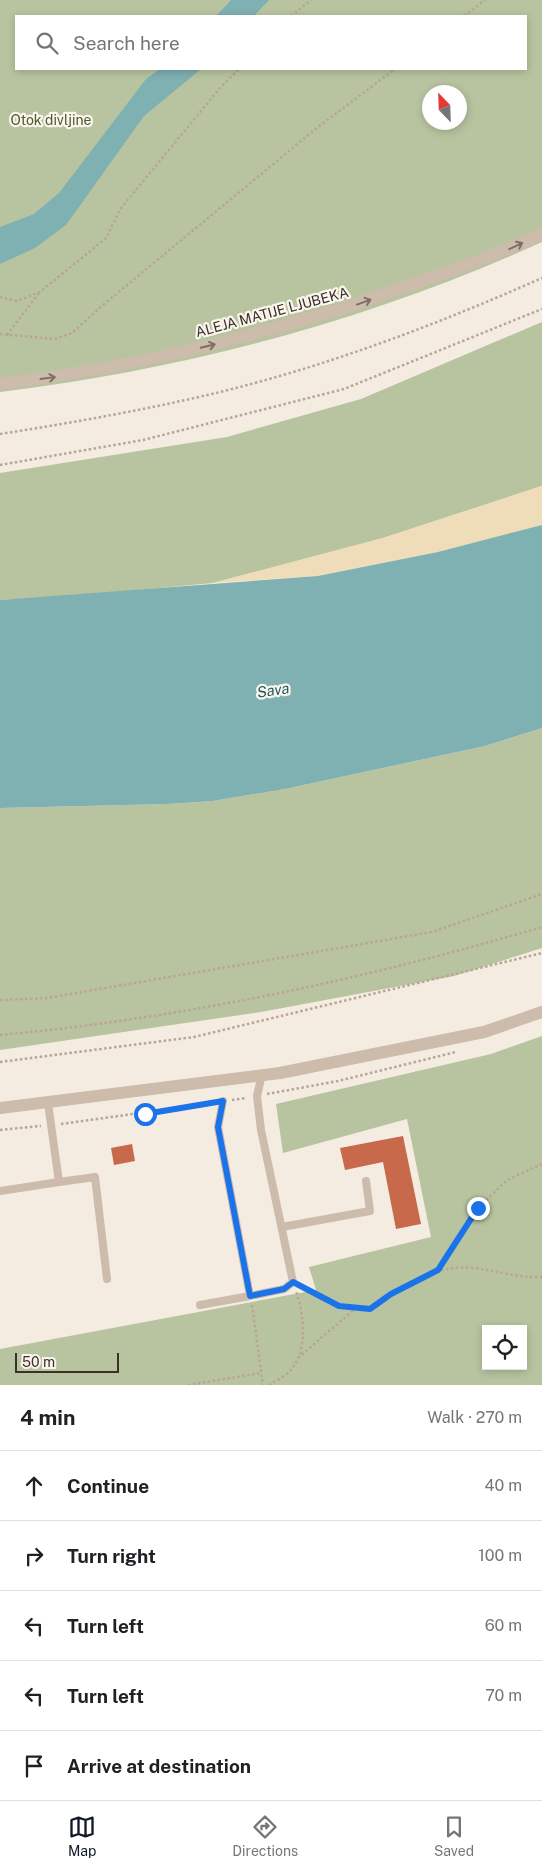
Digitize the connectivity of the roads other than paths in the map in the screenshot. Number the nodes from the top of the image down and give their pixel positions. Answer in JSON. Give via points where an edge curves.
{"nodes":[{"id":1,"x":542,"y":234,"type":"edge"},
{"id":2,"x":0,"y":384,"type":"edge"},
{"id":3,"x":542,"y":1012,"type":"edge"},
{"id":4,"x":262,"y":1074,"type":"junction"},
{"id":5,"x":223,"y":1101,"type":"road end"},
{"id":6,"x":48,"y":1104,"type":"junction"},
{"id":7,"x":0,"y":1108,"type":"edge"},
{"id":8,"x":366,"y":1181,"type":"dead end"},
{"id":9,"x":59,"y":1182,"type":"junction"},
{"id":10,"x":0,"y":1192,"type":"edge"},
{"id":11,"x":282,"y":1227,"type":"junction"},
{"id":12,"x":107,"y":1280,"type":"dead end"},
{"id":13,"x":250,"y":1296,"type":"junction"},
{"id":14,"x":200,"y":1305,"type":"dead end"}],
"edges":[{"from":2,"to":1,"type":"street","name":"ALEJA MATIJE LJUBEKA","one_way":true,"via":[[149,360],[237,339],[356,305],[503,252]]},
{"from":3,"to":4,"type":"street","via":[[484,1032]]},
{"from":4,"to":6,"type":"street"},
{"from":4,"to":11,"type":"lane","via":[[257,1096],[261,1130]]},
{"from":5,"to":13,"type":"lane","via":[[218,1127]]},
{"from":6,"to":7,"type":"street"},
{"from":6,"to":9,"type":"lane"},
{"from":8,"to":11,"type":"lane","via":[[370,1211]]},
{"from":9,"to":10,"type":"lane"},
{"from":9,"to":12,"type":"lane","via":[[95,1177]]},
{"from":11,"to":13,"type":"lane","via":[[293,1282],[284,1289]]},
{"from":13,"to":14,"type":"lane"}]}
